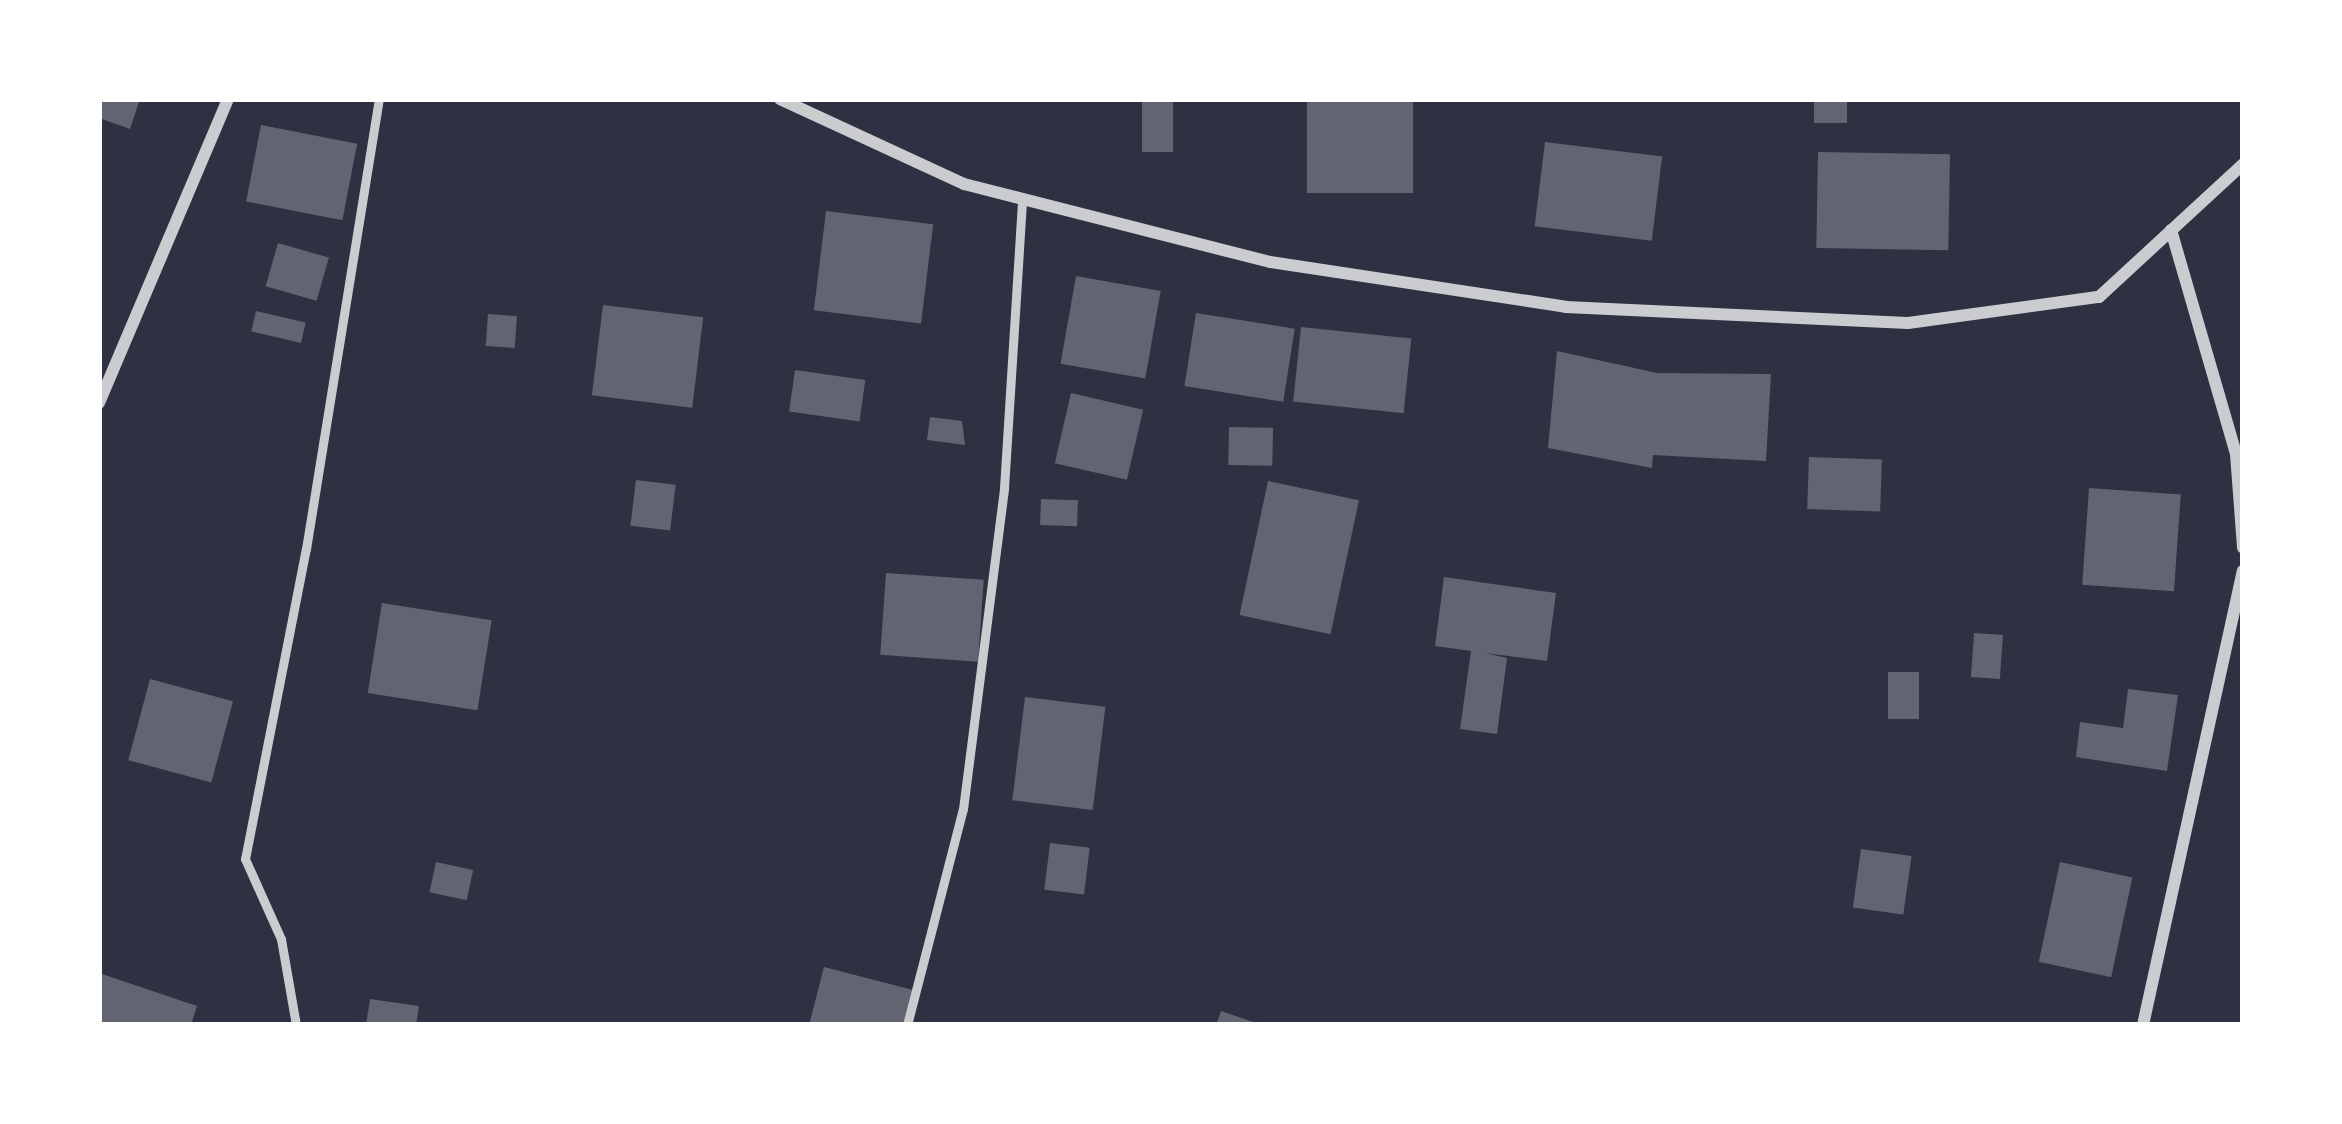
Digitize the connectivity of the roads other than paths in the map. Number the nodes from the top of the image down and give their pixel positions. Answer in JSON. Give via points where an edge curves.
{"nodes":[{"id":1,"x":228,"y":99,"type":"edge"},
{"id":2,"x":379,"y":99,"type":"edge"},
{"id":3,"x":780,"y":99,"type":"edge"},
{"id":4,"x":2243,"y":164,"type":"edge"},
{"id":5,"x":1022,"y":199,"type":"junction"},
{"id":6,"x":2171,"y":230,"type":"junction"},
{"id":7,"x":99,"y":403,"type":"edge"},
{"id":8,"x":2243,"y":548,"type":"edge"},
{"id":9,"x":2243,"y":571,"type":"edge"},
{"id":10,"x":296,"y":1025,"type":"edge"},
{"id":11,"x":907,"y":1025,"type":"edge"},
{"id":12,"x":2143,"y":1025,"type":"edge"}],
"edges":[{"from":1,"to":7,"type":"street"},
{"from":2,"to":10,"type":"lane","via":[[307,550],[245,859],[281,939]]},
{"from":3,"to":5,"type":"street","via":[[964,184]]},
{"from":4,"to":6,"type":"street"},
{"from":5,"to":6,"type":"street","via":[[1270,262],[1566,307],[1908,323],[2099,297]]},
{"from":5,"to":11,"type":"lane","via":[[1004,488],[963,809]]},
{"from":6,"to":8,"type":"street","via":[[2236,454]]},
{"from":9,"to":12,"type":"street"}]}
